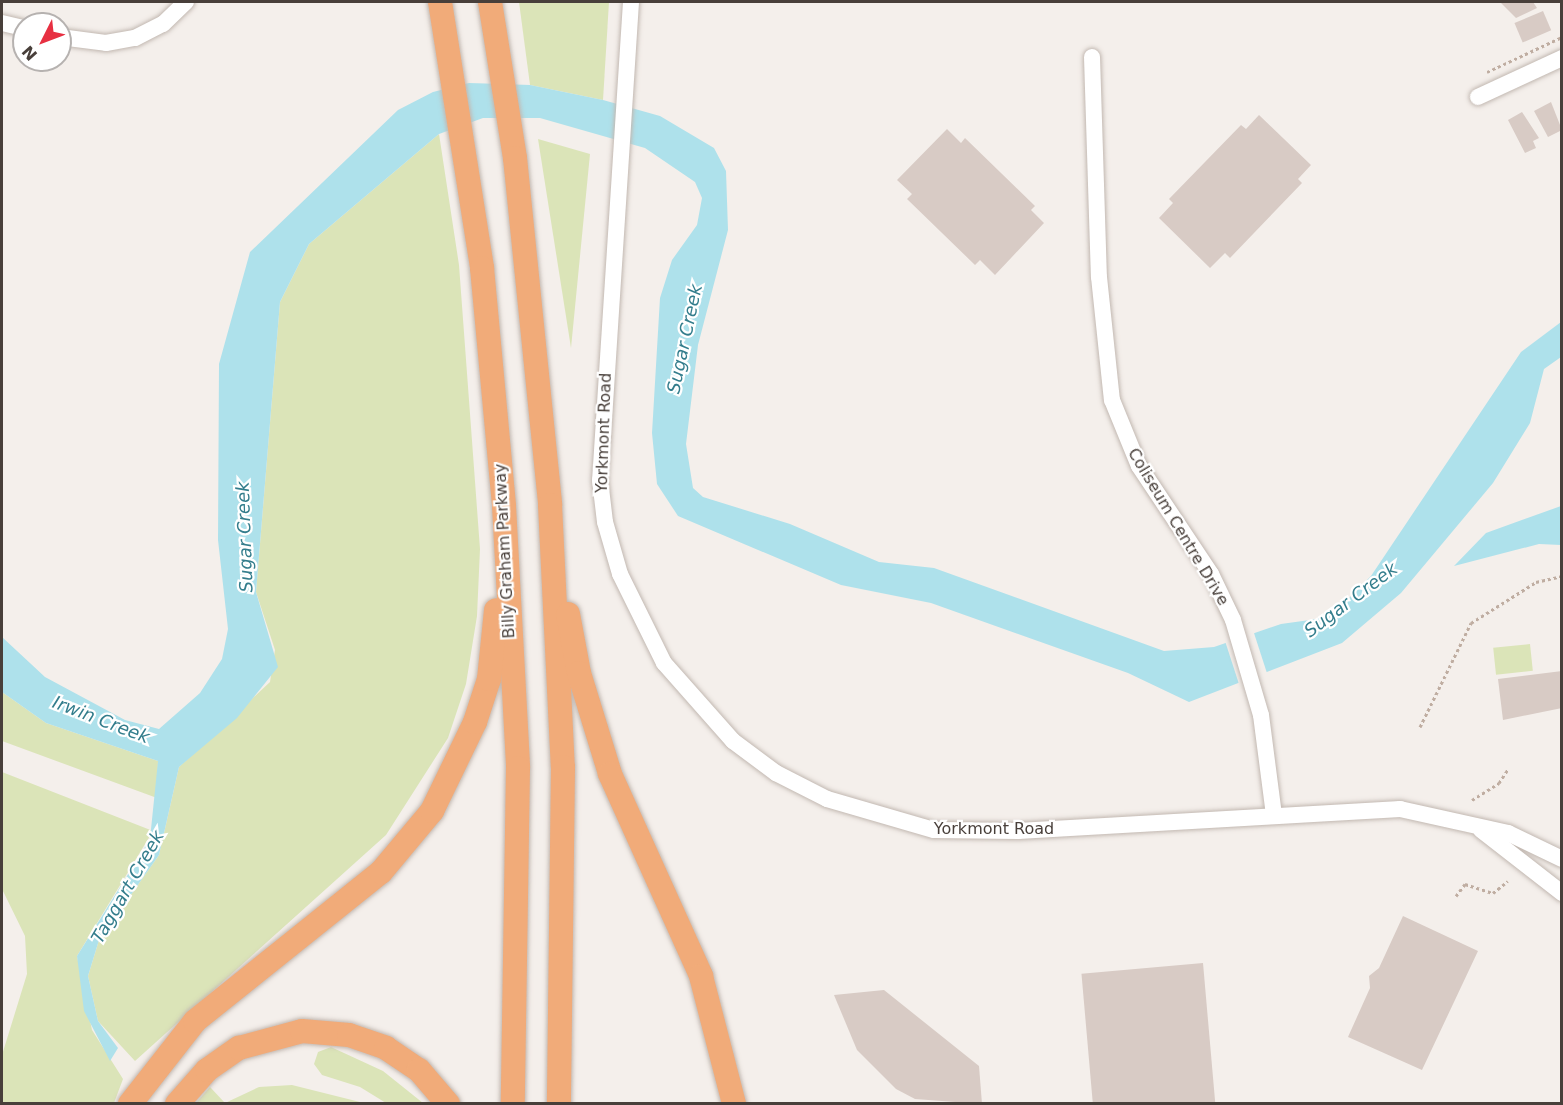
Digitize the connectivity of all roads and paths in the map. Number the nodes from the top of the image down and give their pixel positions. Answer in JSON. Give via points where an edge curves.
{"nodes":[{"id":1,"x":186,"y":2,"type":"edge"},
{"id":2,"x":440,"y":2,"type":"edge"},
{"id":3,"x":490,"y":2,"type":"edge"},
{"id":4,"x":631,"y":2,"type":"edge"},
{"id":5,"x":1562,"y":37,"type":"edge"},
{"id":6,"x":72,"y":39,"type":"edge"},
{"id":7,"x":1092,"y":57,"type":"dead end"},
{"id":8,"x":1562,"y":58,"type":"edge"},
{"id":9,"x":1487,"y":72,"type":"dead end"},
{"id":10,"x":1478,"y":97,"type":"dead end"},
{"id":11,"x":550,"y":505,"type":"junction"},
{"id":12,"x":504,"y":506,"type":"junction"},
{"id":13,"x":1562,"y":576,"type":"edge"},
{"id":14,"x":1420,"y":727,"type":"dead end"},
{"id":15,"x":1508,"y":770,"type":"dead end"},
{"id":16,"x":1472,"y":800,"type":"dead end"},
{"id":17,"x":1274,"y":815,"type":"junction"},
{"id":18,"x":1478,"y":827,"type":"junction"},
{"id":19,"x":1562,"y":859,"type":"edge"},
{"id":20,"x":1508,"y":881,"type":"dead end"},
{"id":21,"x":1562,"y":893,"type":"edge"},
{"id":22,"x":1456,"y":896,"type":"dead end"},
{"id":23,"x":130,"y":1104,"type":"edge"},
{"id":24,"x":177,"y":1104,"type":"edge"},
{"id":25,"x":448,"y":1104,"type":"edge"},
{"id":26,"x":513,"y":1104,"type":"edge"},
{"id":27,"x":559,"y":1104,"type":"edge"},
{"id":28,"x":734,"y":1104,"type":"edge"}],
"edges":[{"from":1,"to":6,"type":"street","via":[[163,24],[135,38],[106,43]]},
{"from":2,"to":12,"type":"highway","name":"Billy Graham Parkway","via":[[468,169]]},
{"from":3,"to":11,"type":"highway","via":[[515,158]]},
{"from":4,"to":17,"type":"street","name":"Yorkmont Road","via":[[600,480],[605,522],[620,574],[664,663],[725,733],[776,773],[827,799],[934,830],[1018,831]]},
{"from":5,"to":9,"type":"path"},
{"from":7,"to":17,"type":"street","name":"Coliseum Centre Drive","via":[[1103,331],[1112,400],[1127,444],[1226,604],[1261,715]]},
{"from":8,"to":10,"type":"street"},
{"from":11,"to":27,"type":"highway","via":[[563,767]]},
{"from":11,"to":28,"type":"highway","via":[[579,674],[610,774],[701,976]]},
{"from":12,"to":23,"type":"highway","via":[[489,679],[442,794],[381,872],[195,1021]]},
{"from":12,"to":26,"type":"highway","name":"Billy Graham Parkway","via":[[518,768]]},
{"from":13,"to":14,"type":"path","via":[[1536,582],[1471,623]]},
{"from":15,"to":16,"type":"path","via":[[1499,783]]},
{"from":17,"to":18,"type":"street","name":"Yorkmont Road","via":[[1400,809]]},
{"from":18,"to":19,"type":"street","name":"Yorkmont Road","via":[[1529,840]]},
{"from":18,"to":21,"type":"street","name":"Yorkmont Road"},
{"from":20,"to":22,"type":"path","via":[[1493,893],[1465,884]]},
{"from":24,"to":25,"type":"highway","via":[[207,1070],[239,1048],[302,1031],[349,1035],[386,1048],[418,1070]]}]}
